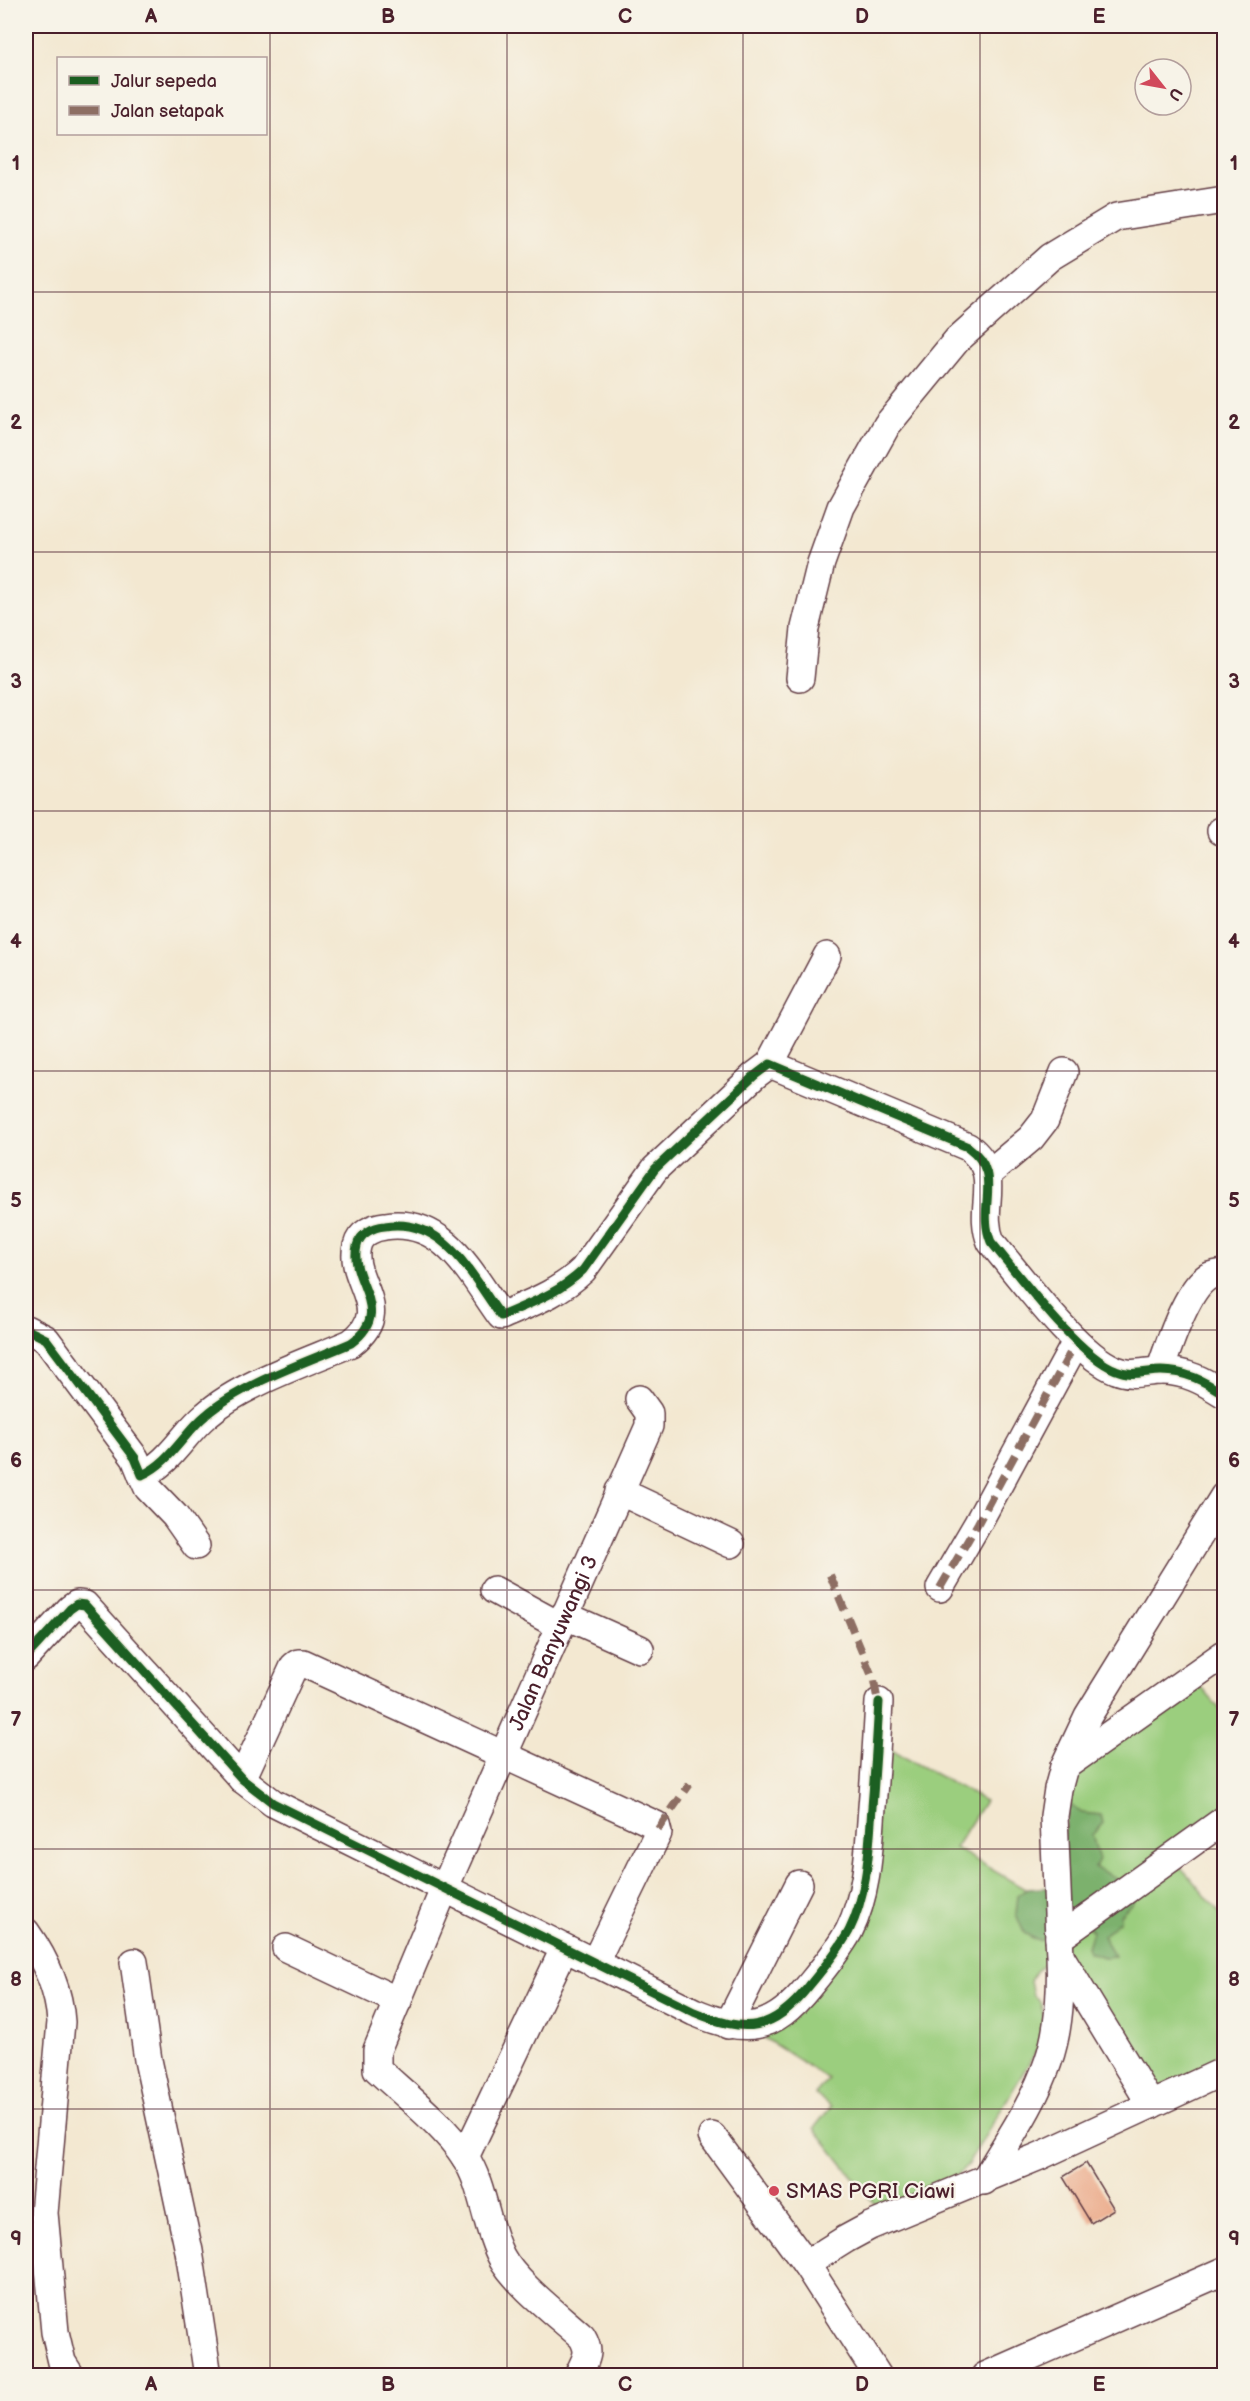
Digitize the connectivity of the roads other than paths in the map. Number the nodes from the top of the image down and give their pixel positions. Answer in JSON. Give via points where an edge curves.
{"nodes":[{"id":1,"x":1224,"y":200,"type":"edge"},
{"id":2,"x":800,"y":678,"type":"dead end"},
{"id":3,"x":827,"y":956,"type":"dead end"},
{"id":4,"x":770,"y":1064,"type":"junction"},
{"id":5,"x":1064,"y":1072,"type":"dead end"},
{"id":6,"x":988,"y":1174,"type":"junction"},
{"id":7,"x":1224,"y":1273,"type":"edge"},
{"id":8,"x":26,"y":1329,"type":"edge"},
{"id":9,"x":1077,"y":1342,"type":"junction"},
{"id":10,"x":1160,"y":1371,"type":"junction"},
{"id":11,"x":1224,"y":1394,"type":"edge"},
{"id":12,"x":639,"y":1399,"type":"dead end"},
{"id":13,"x":142,"y":1475,"type":"junction"},
{"id":14,"x":619,"y":1491,"type":"junction"},
{"id":15,"x":1224,"y":1496,"type":"edge"},
{"id":16,"x":731,"y":1544,"type":"dead end"},
{"id":17,"x":196,"y":1546,"type":"dead end"},
{"id":18,"x":940,"y":1588,"type":"dead end"},
{"id":19,"x":494,"y":1590,"type":"dead end"},
{"id":20,"x":562,"y":1621,"type":"junction"},
{"id":21,"x":640,"y":1649,"type":"dead end"},
{"id":22,"x":1224,"y":1654,"type":"edge"},
{"id":23,"x":26,"y":1657,"type":"edge"},
{"id":24,"x":879,"y":1702,"type":"dead end"},
{"id":25,"x":503,"y":1754,"type":"junction"},
{"id":26,"x":1064,"y":1767,"type":"junction"},
{"id":27,"x":242,"y":1779,"type":"junction"},
{"id":28,"x":1224,"y":1820,"type":"edge"},
{"id":29,"x":799,"y":1884,"type":"dead end"},
{"id":30,"x":445,"y":1887,"type":"junction"},
{"id":31,"x":26,"y":1932,"type":"edge"},
{"id":32,"x":286,"y":1948,"type":"dead end"},
{"id":33,"x":1060,"y":1948,"type":"junction"},
{"id":34,"x":564,"y":1949,"type":"junction"},
{"id":35,"x":134,"y":1962,"type":"dead end"},
{"id":36,"x":594,"y":1964,"type":"junction"},
{"id":37,"x":398,"y":2001,"type":"junction"},
{"id":38,"x":728,"y":2025,"type":"junction"},
{"id":39,"x":1224,"y":2071,"type":"edge"},
{"id":40,"x":1151,"y":2104,"type":"junction"},
{"id":41,"x":712,"y":2136,"type":"dead end"},
{"id":42,"x":465,"y":2157,"type":"junction"},
{"id":43,"x":984,"y":2181,"type":"junction"},
{"id":44,"x":806,"y":2264,"type":"junction"},
{"id":45,"x":1224,"y":2271,"type":"edge"},
{"id":46,"x":71,"y":2376,"type":"edge"},
{"id":47,"x":208,"y":2376,"type":"edge"},
{"id":48,"x":578,"y":2376,"type":"edge"},
{"id":49,"x":878,"y":2376,"type":"edge"},
{"id":50,"x":985,"y":2376,"type":"edge"}],
"edges":[{"from":1,"to":2,"type":"street","via":[[1116,217],[1050,257],[957,340],[887,425],[841,507],[821,563],[808,617]]},
{"from":3,"to":4,"type":"street"},
{"from":4,"to":6,"type":"street","via":[[968,1147],[984,1162]]},
{"from":4,"to":13,"type":"street","via":[[655,1169],[583,1270],[552,1294],[501,1316],[447,1243],[428,1230],[400,1224],[376,1227],[357,1245],[357,1262],[370,1303],[369,1322],[363,1334],[351,1343],[235,1394],[205,1415],[157,1468]]},
{"from":5,"to":6,"type":"street","via":[[1045,1120],[1031,1138]]},
{"from":6,"to":9,"type":"street","via":[[986,1230],[991,1242]]},
{"from":7,"to":10,"type":"street","via":[[1208,1276],[1198,1285]]},
{"from":8,"to":13,"type":"street","via":[[46,1339],[135,1458]]},
{"from":9,"to":10,"type":"street","via":[[1116,1371]]},
{"from":9,"to":18,"type":"street"},
{"from":10,"to":11,"type":"street","via":[[1192,1376]]},
{"from":12,"to":14,"type":"street","name":"Jalan Banyuwangi 3","via":[[649,1413],[649,1426]]},
{"from":13,"to":17,"type":"street","via":[[148,1488]]},
{"from":14,"to":16,"type":"street"},
{"from":14,"to":20,"type":"street","name":"Jalan Banyuwangi 3"},
{"from":15,"to":26,"type":"street","via":[[1088,1716]]},
{"from":19,"to":20,"type":"street"},
{"from":20,"to":21,"type":"street"},
{"from":20,"to":25,"type":"street","name":"Jalan Banyuwangi 3"},
{"from":22,"to":26,"type":"street"},
{"from":23,"to":27,"type":"street","via":[[70,1609],[77,1604],[85,1605]]},
{"from":24,"to":38,"type":"street","via":[[869,1856],[849,1931],[797,2001],[778,2016],[759,2025]]},
{"from":25,"to":27,"type":"street","via":[[298,1662]]},
{"from":25,"to":30,"type":"street","name":"Jalan Banyuwangi 3"},
{"from":25,"to":36,"type":"street","via":[[658,1829]]},
{"from":26,"to":33,"type":"street","via":[[1054,1816]]},
{"from":27,"to":30,"type":"street","via":[[290,1812]]},
{"from":28,"to":33,"type":"street"},
{"from":29,"to":38,"type":"street"},
{"from":30,"to":34,"type":"street"},
{"from":30,"to":37,"type":"street","name":"Jalan Banyuwangi 3"},
{"from":31,"to":46,"type":"street","via":[[46,1965],[60,2001],[44,2213],[55,2332],[62,2362]]},
{"from":32,"to":37,"type":"street"},
{"from":33,"to":40,"type":"street"},
{"from":33,"to":43,"type":"street","via":[[1057,2027],[1048,2064]]},
{"from":34,"to":36,"type":"street"},
{"from":34,"to":42,"type":"street"},
{"from":35,"to":47,"type":"street","via":[[148,2060],[189,2251]]},
{"from":36,"to":38,"type":"street"},
{"from":37,"to":42,"type":"street","name":"Jalan Banyuwangi 3","via":[[377,2050],[377,2069]]},
{"from":39,"to":40,"type":"street"},
{"from":40,"to":43,"type":"street"},
{"from":41,"to":44,"type":"street"},
{"from":42,"to":48,"type":"street","name":"Jalan Banyuwangi 3","via":[[502,2258],[588,2346]]},
{"from":43,"to":44,"type":"street","via":[[870,2226]]},
{"from":44,"to":49,"type":"street"},
{"from":45,"to":50,"type":"street"}]}
